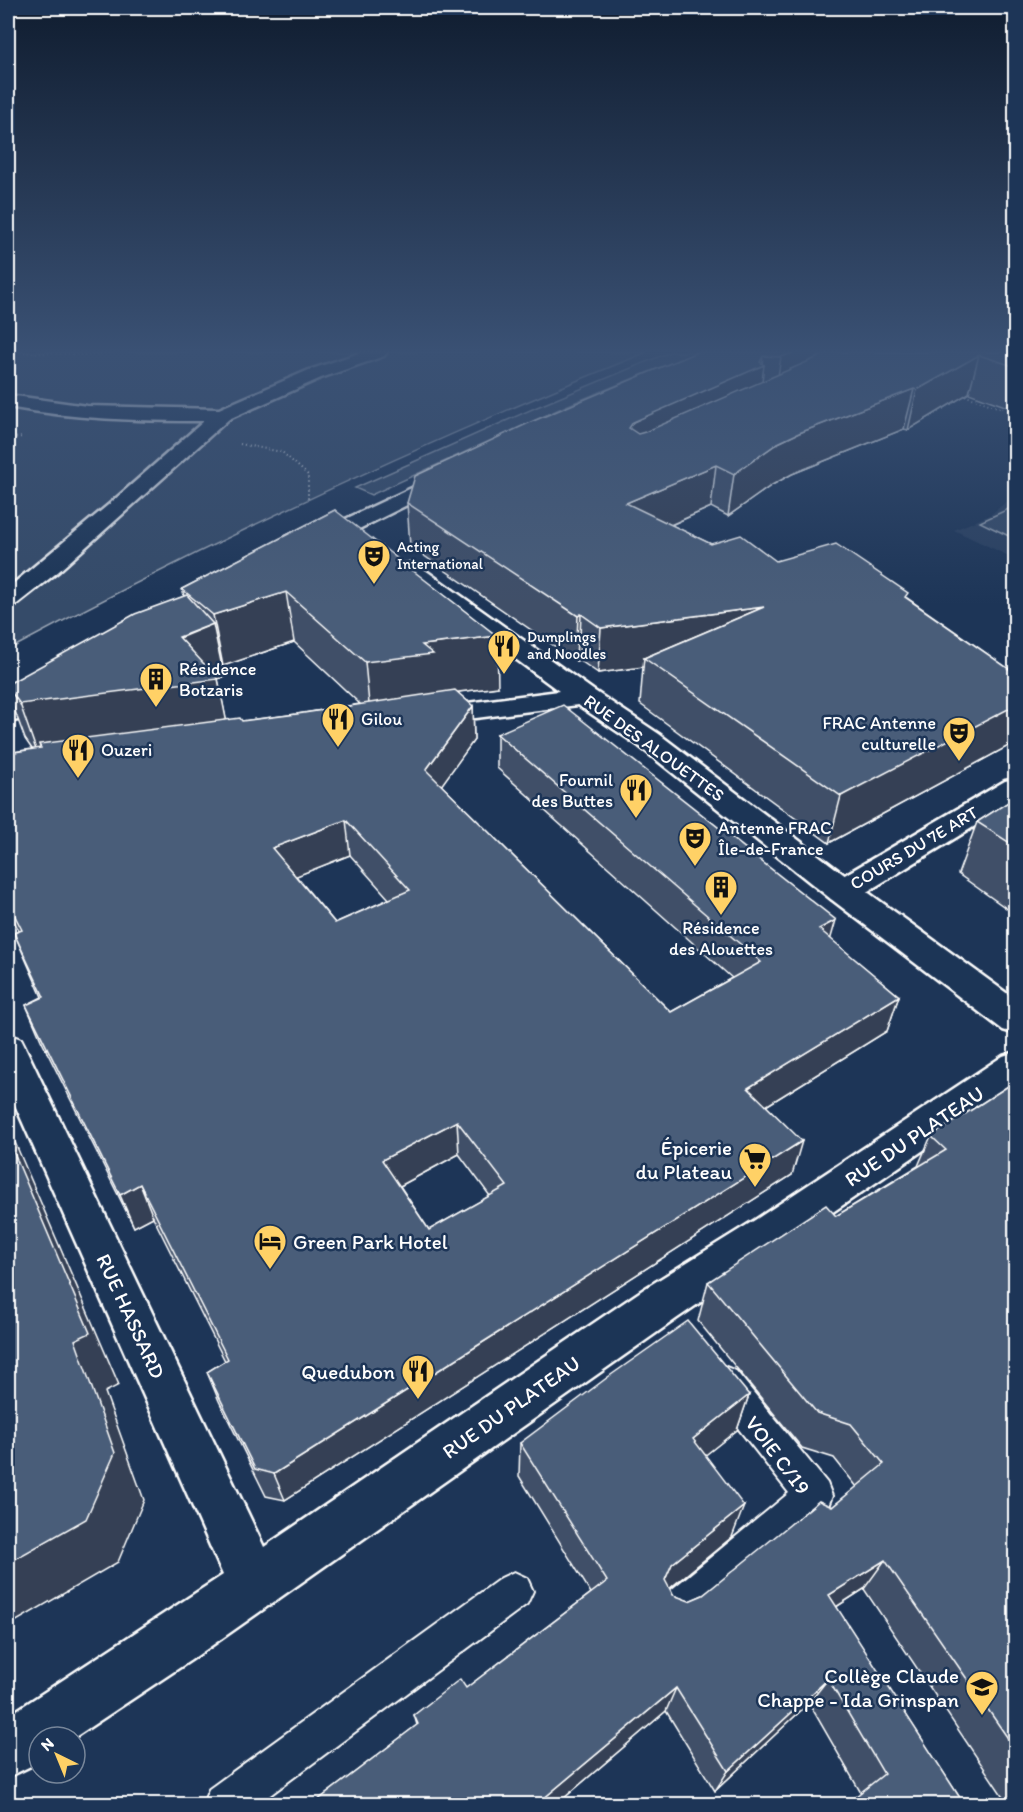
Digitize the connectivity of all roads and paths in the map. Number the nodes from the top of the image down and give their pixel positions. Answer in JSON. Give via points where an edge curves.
{"nodes":[{"id":1,"x":198,"y":437,"type":"edge"},
{"id":2,"x":248,"y":444,"type":"dead end"},
{"id":3,"x":466,"y":468,"type":"edge"},
{"id":4,"x":308,"y":499,"type":"dead end"},
{"id":5,"x":345,"y":527,"type":"junction"},
{"id":6,"x":291,"y":555,"type":"edge"},
{"id":7,"x":8,"y":599,"type":"edge"},
{"id":8,"x":72,"y":676,"type":"edge"},
{"id":9,"x":583,"y":696,"type":"junction"},
{"id":10,"x":8,"y":714,"type":"edge"},
{"id":11,"x":403,"y":719,"type":"edge"},
{"id":12,"x":1016,"y":788,"type":"edge"},
{"id":13,"x":843,"y":891,"type":"junction"},
{"id":14,"x":1016,"y":1020,"type":"edge"},
{"id":15,"x":8,"y":1049,"type":"edge"},
{"id":16,"x":1016,"y":1067,"type":"edge"},
{"id":17,"x":702,"y":1356,"type":"edge"},
{"id":18,"x":254,"y":1584,"type":"junction"},
{"id":19,"x":514,"y":1591,"type":"dead end"},
{"id":20,"x":678,"y":1608,"type":"edge"},
{"id":21,"x":8,"y":1749,"type":"edge"},
{"id":22,"x":224,"y":1804,"type":"edge"}],
"edges":[{"from":1,"to":7,"type":"street"},
{"from":2,"to":4,"type":"path","via":[[282,452],[308,475]]},
{"from":3,"to":5,"type":"street"},
{"from":5,"to":6,"type":"street"},
{"from":5,"to":9,"type":"street","name":"RUE DES ALOUETTES","via":[[383,550]]},
{"from":8,"to":10,"type":"street"},
{"from":9,"to":11,"type":"street"},
{"from":9,"to":13,"type":"street","name":"RUE DES ALOUETTES","via":[[649,740]]},
{"from":12,"to":13,"type":"street","name":"COURS DU 7E ART"},
{"from":13,"to":14,"type":"street","name":"RUE DES ALOUETTES"},
{"from":15,"to":18,"type":"street","name":"RUE HASSARD"},
{"from":16,"to":18,"type":"street","name":"RUE DU PLATEAU","via":[[770,1233],[669,1315]]},
{"from":17,"to":20,"type":"lane","name":"VOIE C/19","via":[[814,1496]]},
{"from":18,"to":21,"type":"street","name":"RUE DU PLATEAU"},
{"from":19,"to":22,"type":"lane"}]}
